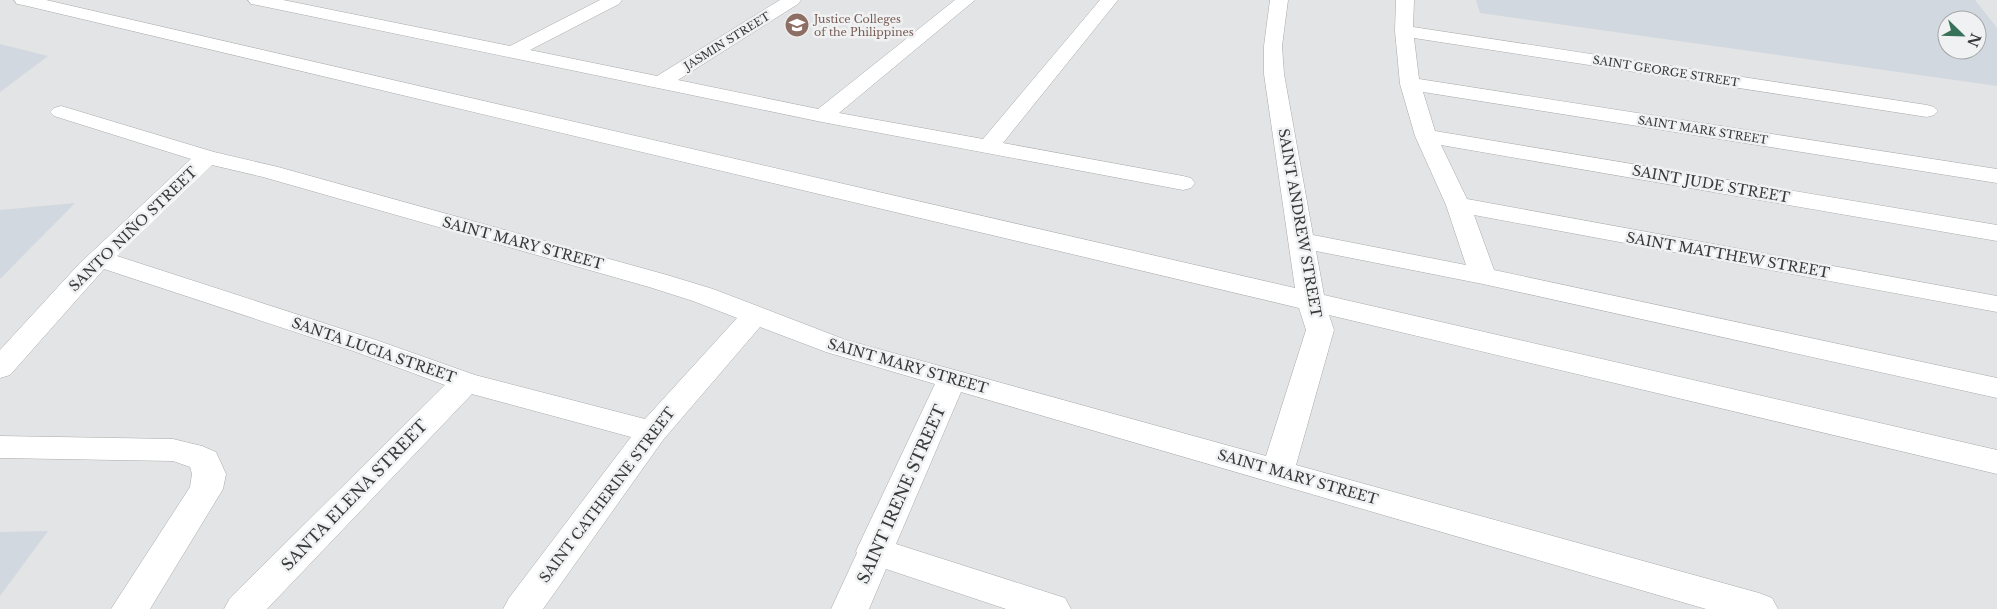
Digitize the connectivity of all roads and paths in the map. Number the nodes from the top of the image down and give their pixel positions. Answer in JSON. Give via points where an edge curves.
{"nodes":[{"id":1,"x":23,"y":0,"type":"edge"},
{"id":2,"x":258,"y":0,"type":"edge"},
{"id":3,"x":613,"y":0,"type":"edge"},
{"id":4,"x":792,"y":0,"type":"edge"},
{"id":5,"x":966,"y":0,"type":"edge"},
{"id":6,"x":1109,"y":0,"type":"edge"},
{"id":7,"x":1279,"y":0,"type":"edge"},
{"id":8,"x":1405,"y":0,"type":"edge"},
{"id":9,"x":1404,"y":31,"type":"junction"},
{"id":10,"x":513,"y":52,"type":"junction"},
{"id":11,"x":662,"y":82,"type":"junction"},
{"id":12,"x":1410,"y":84,"type":"junction"},
{"id":13,"x":1927,"y":111,"type":"dead end"},
{"id":14,"x":62,"y":112,"type":"dead end"},
{"id":15,"x":822,"y":116,"type":"junction"},
{"id":16,"x":1426,"y":136,"type":"junction"},
{"id":17,"x":989,"y":146,"type":"junction"},
{"id":18,"x":206,"y":157,"type":"junction"},
{"id":19,"x":1997,"y":176,"type":"edge"},
{"id":20,"x":1183,"y":183,"type":"dead end"},
{"id":21,"x":1458,"y":205,"type":"junction"},
{"id":22,"x":1997,"y":233,"type":"edge"},
{"id":23,"x":1300,"y":240,"type":"junction"},
{"id":24,"x":100,"y":259,"type":"junction"},
{"id":25,"x":1483,"y":276,"type":"junction"},
{"id":26,"x":1311,"y":301,"type":"junction"},
{"id":27,"x":1997,"y":304,"type":"edge"},
{"id":28,"x":754,"y":316,"type":"junction"},
{"id":29,"x":0,"y":368,"type":"edge"},
{"id":30,"x":952,"y":379,"type":"junction"},
{"id":31,"x":466,"y":382,"type":"junction"},
{"id":32,"x":1997,"y":388,"type":"edge"},
{"id":33,"x":652,"y":432,"type":"junction"},
{"id":34,"x":0,"y":447,"type":"edge"},
{"id":35,"x":1997,"y":462,"type":"edge"},
{"id":36,"x":1278,"y":471,"type":"junction"},
{"id":37,"x":874,"y":551,"type":"junction"},
{"id":38,"x":130,"y":609,"type":"edge"},
{"id":39,"x":243,"y":609,"type":"edge"},
{"id":40,"x":522,"y":609,"type":"edge"},
{"id":41,"x":850,"y":609,"type":"edge"},
{"id":42,"x":1052,"y":609,"type":"edge"},
{"id":43,"x":1759,"y":609,"type":"edge"}],
"edges":[{"from":1,"to":26,"type":"street"},
{"from":2,"to":10,"type":"street"},
{"from":3,"to":10,"type":"street"},
{"from":4,"to":11,"type":"street","name":"JASMIN STREET"},
{"from":5,"to":15,"type":"street"},
{"from":6,"to":17,"type":"street"},
{"from":7,"to":23,"type":"street","name":"SAINT ANDREW STREET","via":[[1273,46],[1274,74]]},
{"from":8,"to":9,"type":"street"},
{"from":9,"to":12,"type":"street"},
{"from":9,"to":13,"type":"street","name":"SAINT GEORGE STREET"},
{"from":10,"to":11,"type":"street"},
{"from":11,"to":15,"type":"street"},
{"from":12,"to":16,"type":"street"},
{"from":12,"to":19,"type":"street","name":"SAINT MARK STREET"},
{"from":14,"to":18,"type":"street","name":"SAINT MARY STREET"},
{"from":15,"to":17,"type":"street"},
{"from":16,"to":21,"type":"street"},
{"from":16,"to":22,"type":"street","name":"SAINT JUDE STREET"},
{"from":17,"to":20,"type":"street"},
{"from":18,"to":24,"type":"street","name":"SANTO NIÑO STREET"},
{"from":18,"to":28,"type":"street","name":"SAINT MARY STREET","via":[[596,262],[703,295]]},
{"from":21,"to":25,"type":"street"},
{"from":21,"to":27,"type":"street","name":"SAINT MATTHEW STREET"},
{"from":23,"to":25,"type":"street"},
{"from":23,"to":26,"type":"street","name":"SAINT ANDREW STREET"},
{"from":24,"to":29,"type":"street","name":"SANTO NIÑO STREET"},
{"from":24,"to":31,"type":"street","name":"SANTA LUCIA STREET"},
{"from":25,"to":32,"type":"street"},
{"from":26,"to":35,"type":"street"},
{"from":26,"to":36,"type":"street","name":"SAINT ANDREW STREET","via":[[1320,330]]},
{"from":28,"to":30,"type":"street","name":"SAINT MARY STREET","via":[[836,346]]},
{"from":28,"to":33,"type":"street","name":"SAINT CATHERINE STREET"},
{"from":30,"to":36,"type":"street","name":"SAINT MARY STREET"},
{"from":30,"to":37,"type":"street","name":"SAINT IRENE STREET"},
{"from":31,"to":33,"type":"street","name":"SANTA LUCIA STREET"},
{"from":31,"to":39,"type":"street","name":"SANTA ELENA STREET"},
{"from":33,"to":40,"type":"street","name":"SAINT CATHERINE STREET"},
{"from":34,"to":38,"type":"street","via":[[173,450],[204,460],[209,474],[206,489]]},
{"from":36,"to":43,"type":"street","name":"SAINT MARY STREET"},
{"from":37,"to":41,"type":"street","name":"SAINT IRENE STREET"},
{"from":37,"to":42,"type":"street"}]}
